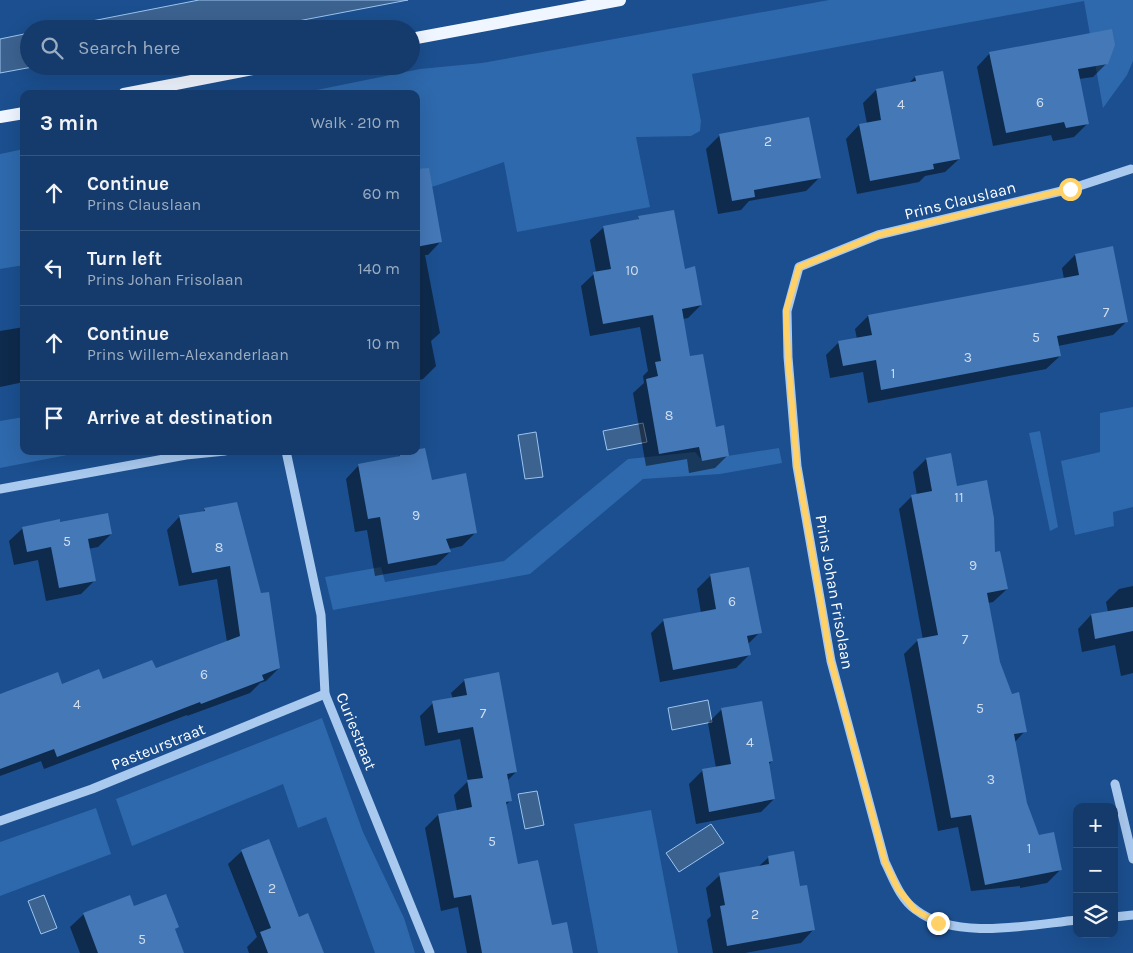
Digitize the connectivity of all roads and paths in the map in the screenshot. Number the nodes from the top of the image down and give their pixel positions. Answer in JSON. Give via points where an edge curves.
{"nodes":[{"id":1,"x":620,"y":0,"type":"edge"},
{"id":2,"x":420,"y":38,"type":"edge"},
{"id":3,"x":222,"y":75,"type":"edge"},
{"id":4,"x":145,"y":90,"type":"edge"},
{"id":5,"x":20,"y":114,"type":"edge"},
{"id":6,"x":0,"y":117,"type":"edge"},
{"id":7,"x":1132,"y":170,"type":"edge"},
{"id":8,"x":799,"y":267,"type":"joint"},
{"id":9,"x":194,"y":455,"type":"edge"},
{"id":10,"x":287,"y":455,"type":"edge"},
{"id":11,"x":0,"y":489,"type":"edge"},
{"id":12,"x":325,"y":694,"type":"junction"},
{"id":13,"x":1115,"y":784,"type":"dead end"},
{"id":14,"x":0,"y":821,"type":"edge"},
{"id":15,"x":1133,"y":859,"type":"edge"},
{"id":16,"x":1133,"y":915,"type":"edge"},
{"id":17,"x":1118,"y":916,"type":"edge"},
{"id":18,"x":1073,"y":920,"type":"edge"},
{"id":19,"x":430,"y":953,"type":"edge"}],
"edges":[{"from":1,"to":2,"type":"main road"},
{"from":3,"to":4,"type":"main road"},
{"from":5,"to":6,"type":"main road"},
{"from":7,"to":8,"type":"street","name":"Prins Clauslaan","via":[[1070,189],[878,235]]},
{"from":8,"to":18,"type":"street","name":"Prins Johan Frisolaan","via":[[786,311],[797,466],[831,661],[885,862],[898,889],[915,910],[938,923],[978,930]]},
{"from":9,"to":11,"type":"street"},
{"from":10,"to":12,"type":"street","name":"Curiestraat","via":[[321,616]]},
{"from":12,"to":14,"type":"street","name":"Pasteurstraat","via":[[92,789]]},
{"from":12,"to":19,"type":"street","name":"Curiestraat"},
{"from":13,"to":15,"type":"street"},
{"from":16,"to":17,"type":"street"}]}
